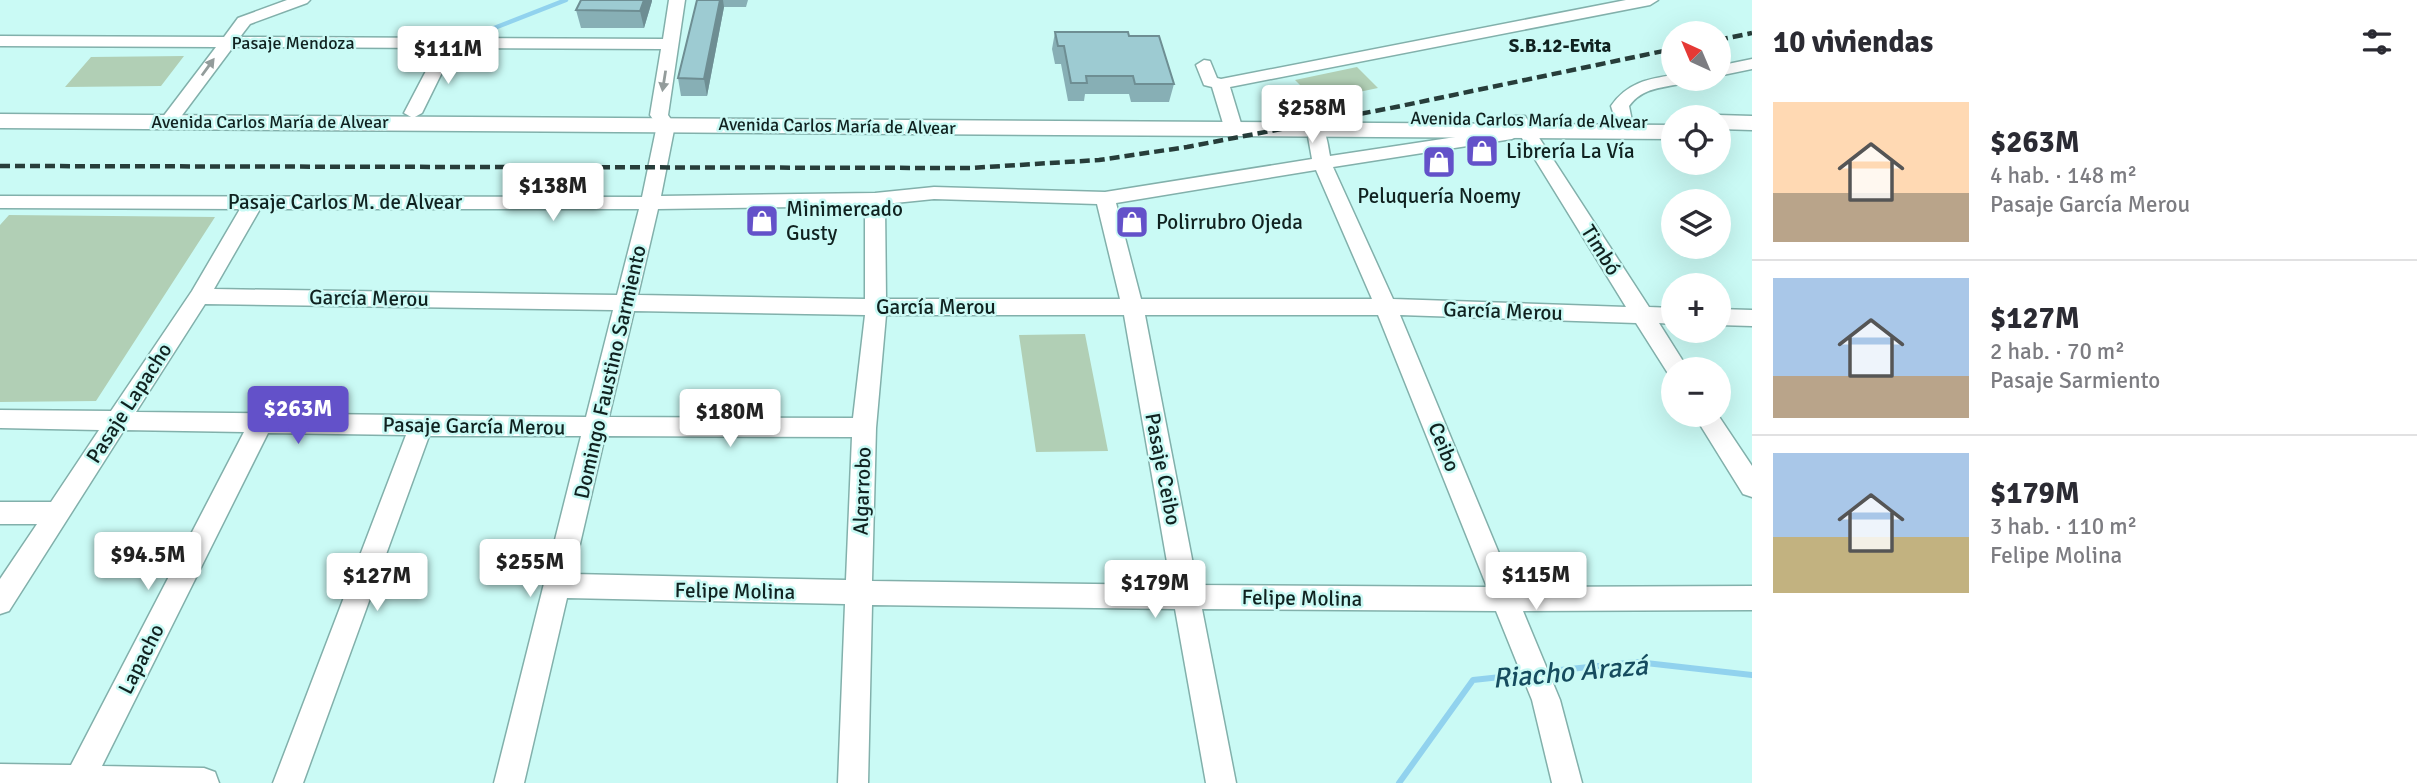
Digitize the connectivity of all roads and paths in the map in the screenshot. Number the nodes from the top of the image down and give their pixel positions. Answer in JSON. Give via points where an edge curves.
{"nodes":[{"id":1,"x":302,"y":0,"type":"edge"},
{"id":2,"x":677,"y":0,"type":"edge"},
{"id":3,"x":1650,"y":0,"type":"edge"},
{"id":4,"x":0,"y":41,"type":"edge"},
{"id":5,"x":226,"y":43,"type":"junction"},
{"id":6,"x":449,"y":43,"type":"junction"},
{"id":7,"x":669,"y":44,"type":"junction"},
{"id":8,"x":1752,"y":64,"type":"edge"},
{"id":9,"x":1204,"y":65,"type":"dead end"},
{"id":10,"x":1731,"y":68,"type":"edge"},
{"id":11,"x":1661,"y":82,"type":"edge"},
{"id":12,"x":1220,"y":84,"type":"junction"},
{"id":13,"x":0,"y":110,"type":"edge"},
{"id":14,"x":413,"y":113,"type":"junction"},
{"id":15,"x":172,"y":116,"type":"junction"},
{"id":16,"x":662,"y":120,"type":"junction"},
{"id":17,"x":0,"y":121,"type":"edge"},
{"id":18,"x":1623,"y":121,"type":"junction"},
{"id":19,"x":1661,"y":122,"type":"edge"},
{"id":20,"x":1731,"y":122,"type":"edge"},
{"id":21,"x":1232,"y":123,"type":"junction"},
{"id":22,"x":1752,"y":123,"type":"edge"},
{"id":23,"x":1310,"y":124,"type":"junction"},
{"id":24,"x":1522,"y":125,"type":"junction"},
{"id":25,"x":1661,"y":131,"type":"edge"},
{"id":26,"x":1731,"y":132,"type":"edge"},
{"id":27,"x":1752,"y":133,"type":"edge"},
{"id":28,"x":1322,"y":163,"type":"junction"},
{"id":29,"x":1105,"y":198,"type":"junction"},
{"id":30,"x":875,"y":199,"type":"junction"},
{"id":31,"x":254,"y":202,"type":"junction"},
{"id":32,"x":649,"y":203,"type":"junction"},
{"id":33,"x":3,"y":205,"type":"edge"},
{"id":34,"x":199,"y":296,"type":"junction"},
{"id":35,"x":628,"y":302,"type":"junction"},
{"id":36,"x":876,"y":307,"type":"junction"},
{"id":37,"x":1386,"y":307,"type":"junction"},
{"id":38,"x":1133,"y":308,"type":"junction"},
{"id":39,"x":1642,"y":315,"type":"junction"},
{"id":40,"x":1661,"y":316,"type":"edge"},
{"id":41,"x":1731,"y":317,"type":"edge"},
{"id":42,"x":1752,"y":318,"type":"edge"},
{"id":43,"x":1669,"y":357,"type":"edge"},
{"id":44,"x":0,"y":419,"type":"edge"},
{"id":45,"x":119,"y":419,"type":"junction"},
{"id":46,"x":261,"y":423,"type":"junction"},
{"id":47,"x":421,"y":426,"type":"junction"},
{"id":48,"x":597,"y":427,"type":"junction"},
{"id":49,"x":1714,"y":427,"type":"edge"},
{"id":50,"x":864,"y":428,"type":"junction"},
{"id":51,"x":1752,"y":486,"type":"edge"},
{"id":52,"x":0,"y":513,"type":"edge"},
{"id":53,"x":56,"y":513,"type":"junction"},
{"id":54,"x":558,"y":586,"type":"junction"},
{"id":55,"x":859,"y":594,"type":"junction"},
{"id":56,"x":1188,"y":597,"type":"junction"},
{"id":57,"x":1752,"y":598,"type":"edge"},
{"id":58,"x":1506,"y":600,"type":"junction"},
{"id":59,"x":0,"y":602,"type":"edge"},
{"id":60,"x":0,"y":779,"type":"edge"},
{"id":61,"x":79,"y":781,"type":"edge"},
{"id":62,"x":204,"y":783,"type":"edge"},
{"id":63,"x":288,"y":783,"type":"edge"},
{"id":64,"x":509,"y":783,"type":"edge"},
{"id":65,"x":853,"y":783,"type":"edge"},
{"id":66,"x":1222,"y":783,"type":"edge"},
{"id":67,"x":1567,"y":783,"type":"edge"}],
"edges":[{"from":1,"to":5,"type":"street","via":[[244,21]]},
{"from":2,"to":7,"type":"street","name":"Domingo Faustino Sarmiento"},
{"from":3,"to":12,"type":"street"},
{"from":4,"to":5,"type":"street","name":"Pasaje Mendoza"},
{"from":5,"to":6,"type":"street","name":"Pasaje Mendoza"},
{"from":15,"to":5,"type":"street","one_way":true},
{"from":6,"to":7,"type":"street","name":"Pasaje Mendoza"},
{"from":6,"to":14,"type":"street"},
{"from":7,"to":16,"type":"street","name":"Domingo Faustino Sarmiento","one_way":true},
{"from":8,"to":10,"type":"street"},
{"from":9,"to":12,"type":"street","via":[[1210,80]]},
{"from":11,"to":18,"type":"street","via":[[1636,87],[1626,95],[1620,107]]},
{"from":12,"to":21,"type":"street"},
{"from":13,"to":15,"type":"main road","name":"Avenida Carlos María de Alvear"},
{"from":14,"to":15,"type":"main road","name":"Avenida Carlos María de Alvear"},
{"from":14,"to":16,"type":"main road","name":"Avenida Carlos María de Alvear"},
{"from":15,"to":16,"type":"main road","name":"Avenida Carlos María de Alvear"},
{"from":15,"to":17,"type":"main road","name":"Avenida Carlos María de Alvear"},
{"from":16,"to":21,"type":"main road","name":"Avenida Carlos María de Alvear"},
{"from":16,"to":32,"type":"street","name":"Domingo Faustino Sarmiento"},
{"from":18,"to":19,"type":"main road","name":"Avenida Carlos María de Alvear"},
{"from":18,"to":24,"type":"main road","name":"Avenida Carlos María de Alvear"},
{"from":20,"to":22,"type":"main road"},
{"from":21,"to":23,"type":"main road","name":"Avenida Carlos María de Alvear"},
{"from":23,"to":24,"type":"main road","name":"Avenida Carlos María de Alvear"},
{"from":23,"to":28,"type":"street","name":"Ceibo"},
{"from":24,"to":25,"type":"main road","name":"Avenida Carlos María de Alvear"},
{"from":24,"to":28,"type":"street","name":"Pasaje Carlos M. de Alvear"},
{"from":24,"to":39,"type":"street","name":"Timbó"},
{"from":26,"to":27,"type":"main road"},
{"from":28,"to":29,"type":"street","name":"Pasaje Carlos M. de Alvear"},
{"from":28,"to":37,"type":"street","name":"Ceibo"},
{"from":29,"to":30,"type":"street","name":"Pasaje Carlos M. de Alvear","via":[[933,193]]},
{"from":29,"to":38,"type":"street","name":"Pasaje Ceibo"},
{"from":30,"to":32,"type":"street","name":"Pasaje Carlos M. de Alvear"},
{"from":30,"to":36,"type":"street","name":"Algarrobo"},
{"from":31,"to":32,"type":"street","name":"Pasaje Carlos M. de Alvear"},
{"from":31,"to":33,"type":"street","name":"Pasaje Carlos M. de Alvear"},
{"from":31,"to":34,"type":"street","name":"Pasaje Lapacho"},
{"from":32,"to":35,"type":"street","name":"Domingo Faustino Sarmiento"},
{"from":34,"to":35,"type":"street","name":"García Merou"},
{"from":34,"to":45,"type":"street","name":"Pasaje Lapacho"},
{"from":35,"to":36,"type":"street","name":"García Merou"},
{"from":35,"to":48,"type":"street","name":"Domingo Faustino Sarmiento"},
{"from":36,"to":38,"type":"street","name":"García Merou"},
{"from":36,"to":50,"type":"street","name":"Algarrobo"},
{"from":37,"to":38,"type":"street","name":"García Merou"},
{"from":37,"to":39,"type":"street","name":"García Merou"},
{"from":37,"to":58,"type":"street","name":"Ceibo"},
{"from":38,"to":56,"type":"street","name":"Pasaje Ceibo"},
{"from":39,"to":40,"type":"street","name":"García Merou"},
{"from":39,"to":43,"type":"street","name":"Timbó"},
{"from":41,"to":42,"type":"street"},
{"from":44,"to":45,"type":"street","name":"Pasaje García Merou"},
{"from":45,"to":46,"type":"street","name":"Pasaje García Merou"},
{"from":45,"to":53,"type":"street","name":"Pasaje Lapacho"},
{"from":46,"to":47,"type":"street","name":"Pasaje García Merou"},
{"from":46,"to":61,"type":"street","name":"Lapacho"},
{"from":47,"to":48,"type":"street","name":"Pasaje García Merou"},
{"from":47,"to":63,"type":"street"},
{"from":48,"to":50,"type":"street","name":"Pasaje García Merou"},
{"from":48,"to":54,"type":"street","name":"Domingo Faustino Sarmiento"},
{"from":49,"to":51,"type":"street"},
{"from":50,"to":55,"type":"street","name":"Algarrobo"},
{"from":52,"to":53,"type":"street"},
{"from":53,"to":59,"type":"street","name":"Pasaje Lapacho"},
{"from":54,"to":55,"type":"street","name":"Felipe Molina"},
{"from":54,"to":64,"type":"street","name":"Domingo Faustino Sarmiento"},
{"from":55,"to":56,"type":"street","name":"Felipe Molina"},
{"from":55,"to":65,"type":"street","name":"Algarrobo"},
{"from":56,"to":58,"type":"street","name":"Felipe Molina"},
{"from":56,"to":66,"type":"street","name":"Pasaje Ceibo"},
{"from":57,"to":58,"type":"street","name":"Felipe Molina"},
{"from":58,"to":67,"type":"street","name":"Ceibo","via":[[1546,700]]},
{"from":60,"to":61,"type":"street"},
{"from":61,"to":62,"type":"street"}]}
